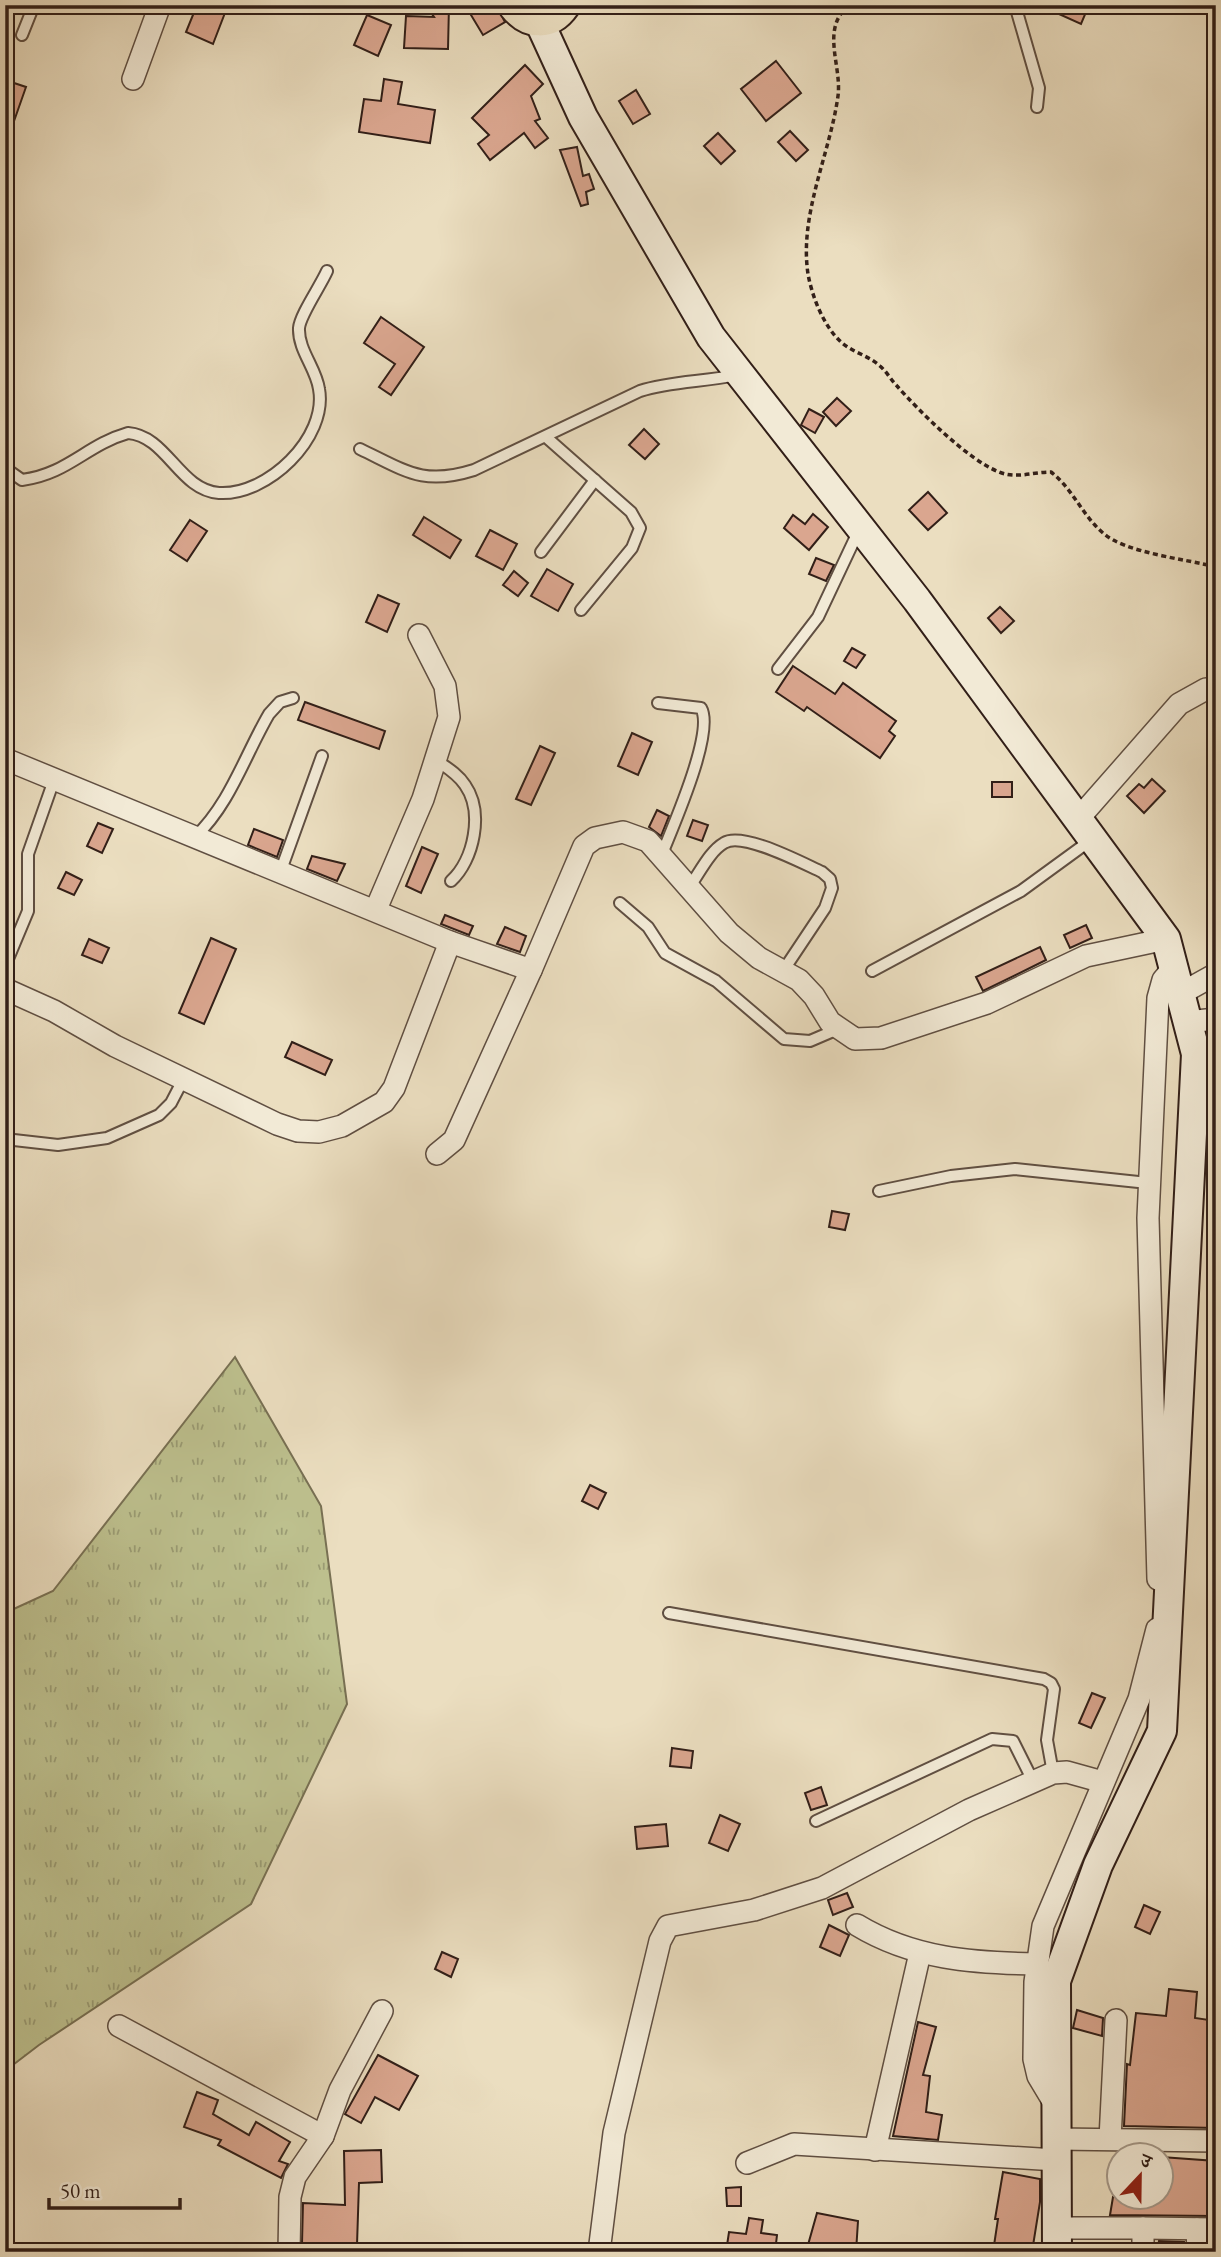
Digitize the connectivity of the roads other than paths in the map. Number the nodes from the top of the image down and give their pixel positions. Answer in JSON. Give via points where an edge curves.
{"nodes":[{"id":1,"x":34,"y":5,"type":"edge"},
{"id":2,"x":160,"y":5,"type":"edge"},
{"id":3,"x":1014,"y":5,"type":"edge"},
{"id":4,"x":539,"y":10,"type":"edge"},
{"id":5,"x":22,"y":36,"type":"dead end"},
{"id":6,"x":133,"y":79,"type":"dead end"},
{"id":7,"x":1037,"y":107,"type":"dead end"},
{"id":8,"x":327,"y":271,"type":"dead end"},
{"id":9,"x":740,"y":374,"type":"junction"},
{"id":10,"x":546,"y":437,"type":"junction"},
{"id":11,"x":360,"y":449,"type":"dead end"},
{"id":12,"x":5,"y":468,"type":"edge"},
{"id":13,"x":595,"y":480,"type":"junction"},
{"id":14,"x":860,"y":528,"type":"junction"},
{"id":15,"x":541,"y":552,"type":"dead end"},
{"id":16,"x":582,"y":610,"type":"dead end"},
{"id":17,"x":419,"y":635,"type":"dead end"},
{"id":18,"x":778,"y":669,"type":"dead end"},
{"id":19,"x":1216,"y":689,"type":"edge"},
{"id":20,"x":293,"y":698,"type":"dead end"},
{"id":21,"x":659,"y":703,"type":"dead end"},
{"id":22,"x":322,"y":756,"type":"dead end"},
{"id":23,"x":5,"y":759,"type":"edge"},
{"id":24,"x":436,"y":760,"type":"junction"},
{"id":25,"x":54,"y":780,"type":"junction"},
{"id":26,"x":1086,"y":828,"type":"junction"},
{"id":27,"x":195,"y":837,"type":"junction"},
{"id":28,"x":662,"y":854,"type":"junction"},
{"id":29,"x":281,"y":870,"type":"junction"},
{"id":30,"x":451,"y":881,"type":"dead end"},
{"id":31,"x":690,"y":886,"type":"junction"},
{"id":32,"x":620,"y":903,"type":"dead end"},
{"id":33,"x":376,"y":909,"type":"junction"},
{"id":34,"x":1166,"y":939,"type":"junction"},
{"id":35,"x":450,"y":942,"type":"junction"},
{"id":36,"x":5,"y":966,"type":"edge"},
{"id":37,"x":531,"y":970,"type":"junction"},
{"id":38,"x":783,"y":971,"type":"junction"},
{"id":39,"x":872,"y":971,"type":"dead end"},
{"id":40,"x":1216,"y":974,"type":"edge"},
{"id":41,"x":1177,"y":981,"type":"junction"},
{"id":42,"x":5,"y":989,"type":"edge"},
{"id":43,"x":1216,"y":1019,"type":"edge"},
{"id":44,"x":1187,"y":1022,"type":"junction"},
{"id":45,"x":838,"y":1029,"type":"junction"},
{"id":46,"x":184,"y":1078,"type":"junction"},
{"id":47,"x":5,"y":1139,"type":"edge"},
{"id":48,"x":437,"y":1154,"type":"dead end"},
{"id":49,"x":1148,"y":1184,"type":"junction"},
{"id":50,"x":878,"y":1191,"type":"dead end"},
{"id":51,"x":669,"y":1613,"type":"dead end"},
{"id":52,"x":1043,"y":1777,"type":"junction"},
{"id":53,"x":1103,"y":1782,"type":"junction"},
{"id":54,"x":816,"y":1821,"type":"dead end"},
{"id":55,"x":857,"y":1925,"type":"dead end"},
{"id":56,"x":920,"y":1953,"type":"junction"},
{"id":57,"x":1037,"y":1964,"type":"junction"},
{"id":58,"x":382,"y":2011,"type":"dead end"},
{"id":59,"x":1116,"y":2020,"type":"dead end"},
{"id":60,"x":119,"y":2026,"type":"dead end"},
{"id":61,"x":1056,"y":2106,"type":"junction"},
{"id":62,"x":323,"y":2136,"type":"junction"},
{"id":63,"x":1110,"y":2139,"type":"junction"},
{"id":64,"x":1216,"y":2141,"type":"edge"},
{"id":65,"x":875,"y":2150,"type":"junction"},
{"id":66,"x":1056,"y":2150,"type":"junction"},
{"id":67,"x":747,"y":2163,"type":"dead end"},
{"id":68,"x":1143,"y":2228,"type":"junction"},
{"id":69,"x":1207,"y":2229,"type":"edge"},
{"id":70,"x":1057,"y":2240,"type":"edge"},
{"id":71,"x":289,"y":2252,"type":"edge"},
{"id":72,"x":599,"y":2252,"type":"edge"},
{"id":73,"x":1143,"y":2252,"type":"edge"},
{"id":74,"x":1198,"y":2252,"type":"edge"}],
"edges":[{"from":1,"to":5,"type":"lane"},
{"from":2,"to":6,"type":"street"},
{"from":3,"to":7,"type":"lane","via":[[1039,88]]},
{"from":4,"to":9,"type":"main road","via":[[583,117],[711,337]]},
{"from":8,"to":12,"type":"lane","via":[[299,326],[319,388],[318,412],[296,454],[267,481],[232,493],[204,489],[190,482],[147,439],[128,433],[47,476],[22,480]]},
{"from":9,"to":10,"type":"lane","via":[[702,383],[658,385]]},
{"from":9,"to":14,"type":"main road"},
{"from":10,"to":11,"type":"lane","via":[[449,478],[415,475]]},
{"from":10,"to":13,"type":"lane"},
{"from":13,"to":15,"type":"lane"},
{"from":13,"to":16,"type":"lane","via":[[631,512],[640,528],[632,548]]},
{"from":14,"to":18,"type":"lane","via":[[818,617]]},
{"from":14,"to":26,"type":"main road"},
{"from":17,"to":24,"type":"street","via":[[449,702]]},
{"from":19,"to":26,"type":"street","via":[[1199,692],[1179,704]]},
{"from":20,"to":27,"type":"lane","via":[[280,702],[269,714],[222,805]]},
{"from":21,"to":28,"type":"lane","via":[[701,708],[705,722],[684,799]]},
{"from":22,"to":29,"type":"lane"},
{"from":23,"to":25,"type":"street"},
{"from":24,"to":30,"type":"lane","via":[[460,778],[474,806],[469,856]]},
{"from":24,"to":33,"type":"street"},
{"from":25,"to":27,"type":"street"},
{"from":25,"to":36,"type":"lane","via":[[26,867],[28,911]]},
{"from":26,"to":34,"type":"main road"},
{"from":26,"to":39,"type":"lane","via":[[1063,863],[1021,891]]},
{"from":27,"to":29,"type":"street"},
{"from":28,"to":31,"type":"street"},
{"from":28,"to":37,"type":"street","via":[[648,841],[622,832],[595,838],[584,846]]},
{"from":29,"to":33,"type":"street"},
{"from":31,"to":38,"type":"street","via":[[729,933]]},
{"from":31,"to":38,"type":"lane","via":[[729,840],[745,840],[830,879],[832,888],[825,908]]},
{"from":32,"to":45,"type":"lane","via":[[648,927],[666,953],[716,981],[784,1039],[810,1041]]},
{"from":33,"to":35,"type":"street"},
{"from":34,"to":41,"type":"main road"},
{"from":34,"to":45,"type":"street","via":[[1086,956],[987,1003],[881,1038],[855,1039]]},
{"from":35,"to":37,"type":"street"},
{"from":35,"to":46,"type":"street","via":[[394,1088],[384,1102],[357,1118],[319,1132],[298,1131]]},
{"from":37,"to":48,"type":"street","via":[[454,1140]]},
{"from":38,"to":45,"type":"street","via":[[806,987]]},
{"from":40,"to":41,"type":"street"},
{"from":41,"to":44,"type":"main road"},
{"from":41,"to":49,"type":"street","via":[[1163,980],[1158,998]]},
{"from":42,"to":46,"type":"street"},
{"from":43,"to":44,"type":"street"},
{"from":44,"to":61,"type":"main road","via":[[1196,1054],[1162,1731],[1098,1865],[1056,1981]]},
{"from":46,"to":47,"type":"lane","via":[[159,1115],[107,1138],[58,1145]]},
{"from":49,"to":50,"type":"lane","via":[[1015,1169]]},
{"from":49,"to":53,"type":"street","via":[[1158,1617],[1139,1699]]},
{"from":51,"to":52,"type":"lane","via":[[1044,1679],[1054,1689]]},
{"from":52,"to":53,"type":"street","via":[[1068,1772]]},
{"from":52,"to":54,"type":"lane","via":[[1013,1741],[992,1739]]},
{"from":52,"to":72,"type":"street","via":[[969,1810],[822,1888],[754,1910],[668,1926],[660,1941],[614,2133]]},
{"from":53,"to":57,"type":"street","via":[[1050,1904]]},
{"from":55,"to":56,"type":"street","via":[[888,1943]]},
{"from":56,"to":57,"type":"street","via":[[972,1962]]},
{"from":56,"to":65,"type":"street"},
{"from":57,"to":61,"type":"street","via":[[1034,2059],[1038,2076]]},
{"from":58,"to":62,"type":"street","via":[[340,2090]]},
{"from":59,"to":63,"type":"street"},
{"from":60,"to":62,"type":"street"},
{"from":61,"to":66,"type":"main road"},
{"from":62,"to":71,"type":"street","via":[[295,2177]]},
{"from":63,"to":64,"type":"street"},
{"from":63,"to":66,"type":"street"},
{"from":65,"to":66,"type":"street"},
{"from":65,"to":67,"type":"street","via":[[794,2144]]},
{"from":66,"to":70,"type":"main road"},
{"from":68,"to":69,"type":"street"},
{"from":68,"to":70,"type":"street"},
{"from":68,"to":73,"type":"street"},
{"from":69,"to":74,"type":"street"}]}
